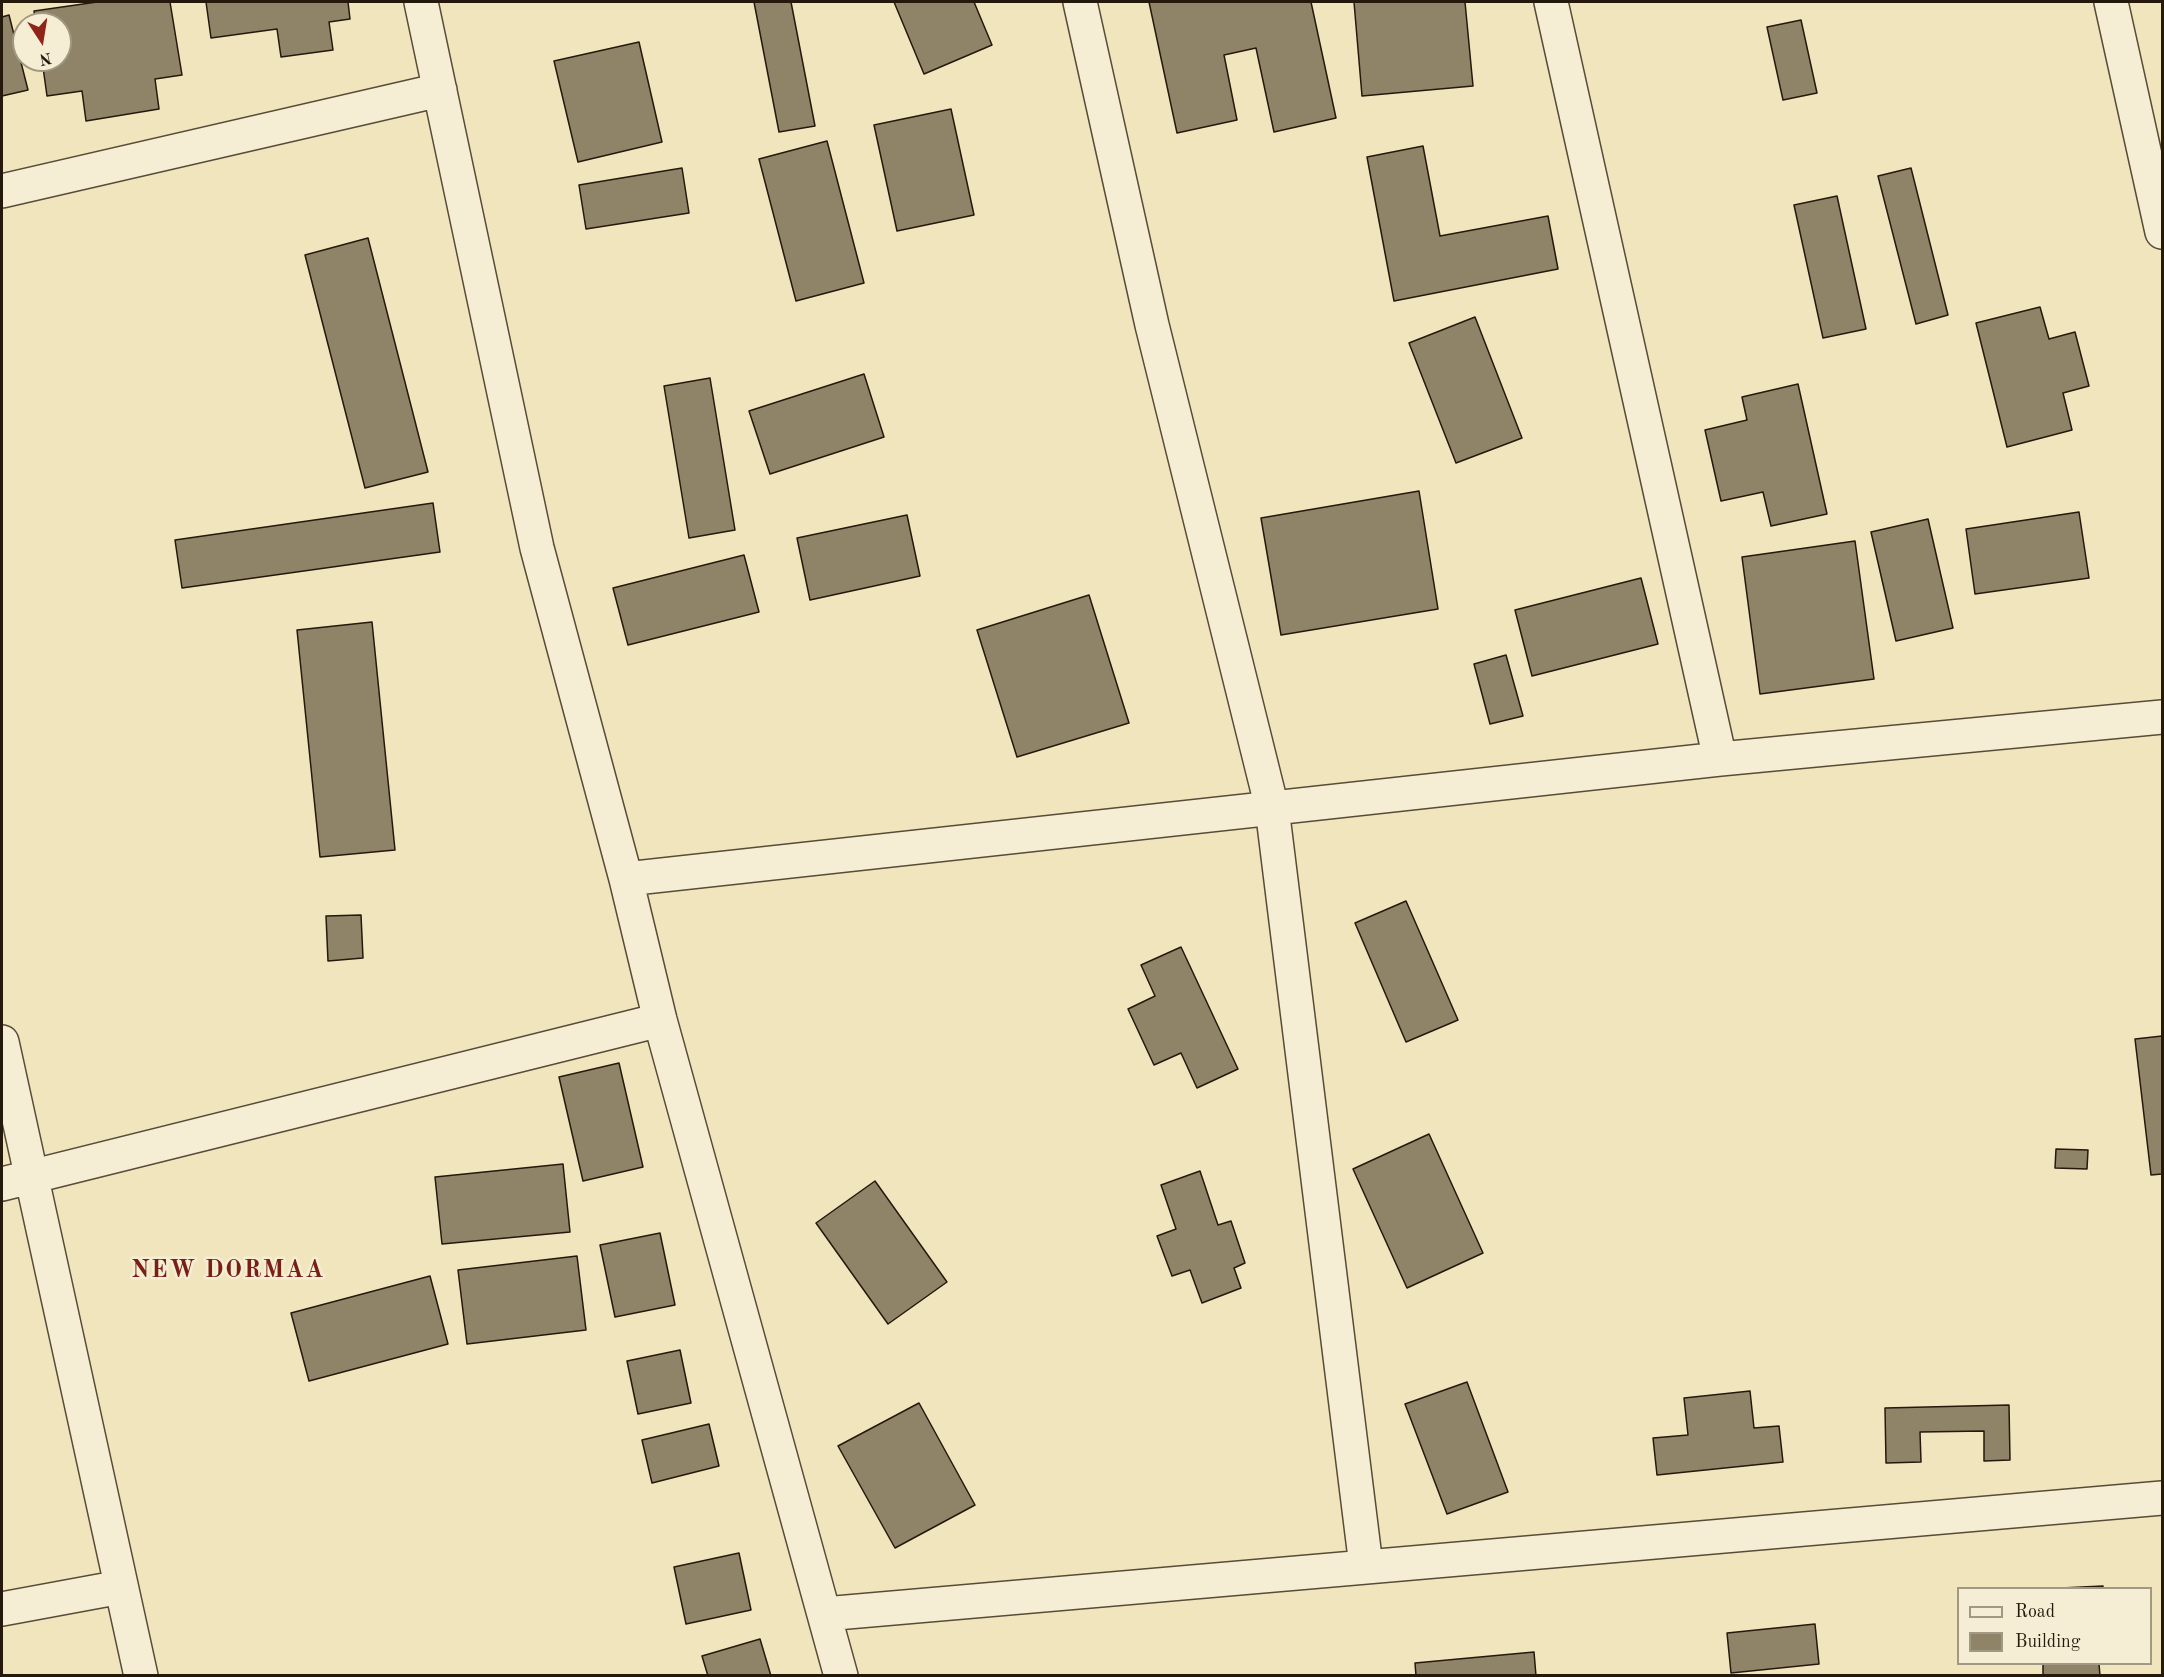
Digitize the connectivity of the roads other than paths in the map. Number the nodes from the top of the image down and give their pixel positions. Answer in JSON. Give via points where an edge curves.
{"nodes":[{"id":1,"x":421,"y":2,"type":"edge"},
{"id":2,"x":1080,"y":2,"type":"edge"},
{"id":3,"x":1551,"y":2,"type":"edge"},
{"id":4,"x":2111,"y":2,"type":"edge"},
{"id":5,"x":440,"y":90,"type":"junction"},
{"id":6,"x":2,"y":191,"type":"edge"},
{"id":7,"x":2163,"y":232,"type":"edge"},
{"id":8,"x":2163,"y":717,"type":"edge"},
{"id":9,"x":1720,"y":759,"type":"junction"},
{"id":10,"x":1272,"y":808,"type":"junction"},
{"id":11,"x":627,"y":879,"type":"junction"},
{"id":12,"x":660,"y":1020,"type":"junction"},
{"id":13,"x":2,"y":1042,"type":"edge"},
{"id":14,"x":17,"y":1181,"type":"edge"},
{"id":15,"x":2163,"y":1498,"type":"edge"},
{"id":16,"x":1366,"y":1566,"type":"junction"},
{"id":17,"x":121,"y":1587,"type":"junction"},
{"id":18,"x":2,"y":1609,"type":"edge"},
{"id":19,"x":824,"y":1614,"type":"junction"},
{"id":20,"x":141,"y":1676,"type":"edge"},
{"id":21,"x":841,"y":1676,"type":"edge"}],
"edges":[{"from":1,"to":5,"type":"street"},
{"from":2,"to":10,"type":"street","via":[[1152,325]]},
{"from":3,"to":9,"type":"street"},
{"from":4,"to":7,"type":"street"},
{"from":5,"to":6,"type":"street"},
{"from":5,"to":11,"type":"street","via":[[537,548]]},
{"from":8,"to":9,"type":"street"},
{"from":9,"to":10,"type":"street"},
{"from":10,"to":11,"type":"street"},
{"from":10,"to":16,"type":"street"},
{"from":11,"to":12,"type":"street"},
{"from":12,"to":14,"type":"street"},
{"from":12,"to":19,"type":"street"},
{"from":13,"to":14,"type":"street"},
{"from":14,"to":17,"type":"street"},
{"from":15,"to":16,"type":"street"},
{"from":16,"to":19,"type":"street"},
{"from":17,"to":18,"type":"street"},
{"from":17,"to":20,"type":"street"},
{"from":19,"to":21,"type":"street"}]}
